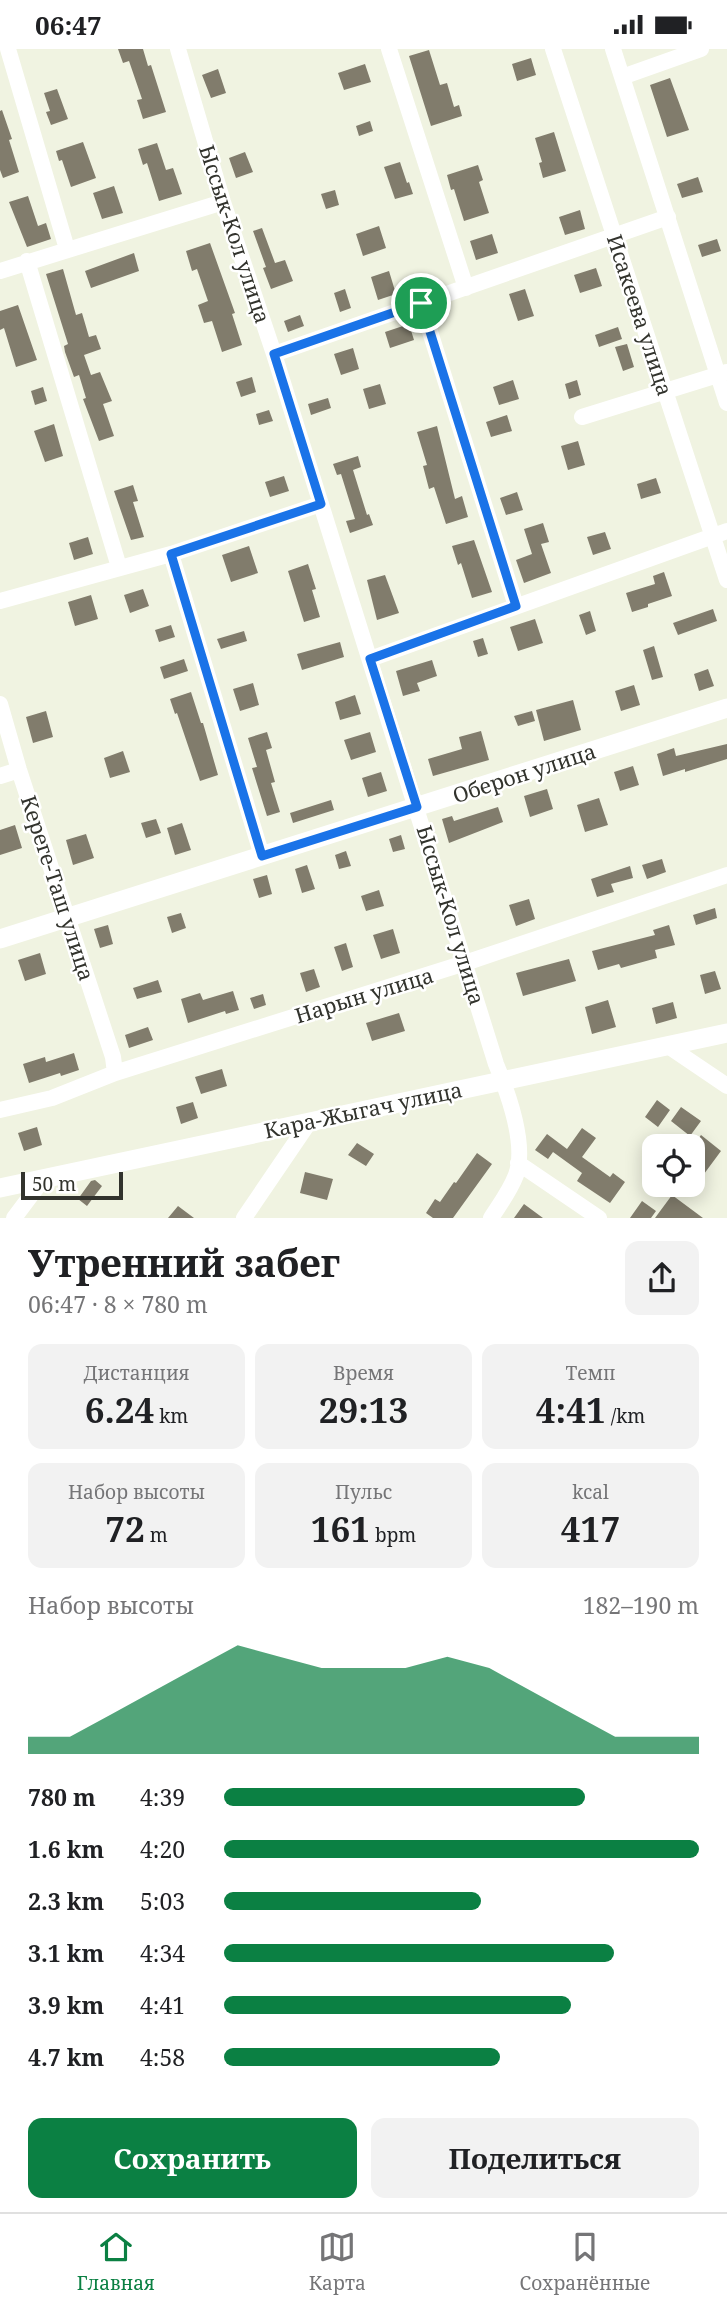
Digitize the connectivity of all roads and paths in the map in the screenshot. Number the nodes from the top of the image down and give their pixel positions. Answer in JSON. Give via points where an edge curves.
{"nodes":[{"id":1,"x":8,"y":49,"type":"edge"},
{"id":2,"x":389,"y":49,"type":"edge"},
{"id":3,"x":553,"y":49,"type":"edge"},
{"id":4,"x":613,"y":49,"type":"edge"},
{"id":5,"x":701,"y":49,"type":"edge"},
{"id":6,"x":184,"y":50,"type":"edge"},
{"id":7,"x":622,"y":77,"type":"junction"},
{"id":8,"x":223,"y":202,"type":"junction"},
{"id":9,"x":668,"y":217,"type":"junction"},
{"id":10,"x":614,"y":236,"type":"junction"},
{"id":11,"x":67,"y":249,"type":"junction"},
{"id":12,"x":27,"y":261,"type":"junction"},
{"id":13,"x":0,"y":271,"type":"edge"},
{"id":14,"x":466,"y":288,"type":"junction"},
{"id":15,"x":421,"y":303,"type":"junction"},
{"id":16,"x":274,"y":354,"type":"junction"},
{"id":17,"x":722,"y":373,"type":"edge"},
{"id":18,"x":665,"y":393,"type":"junction"},
{"id":19,"x":727,"y":403,"type":"edge"},
{"id":20,"x":582,"y":417,"type":"dead end"},
{"id":21,"x":321,"y":504,"type":"junction"},
{"id":22,"x":720,"y":533,"type":"edge"},
{"id":23,"x":171,"y":554,"type":"junction"},
{"id":24,"x":119,"y":567,"type":"junction"},
{"id":25,"x":727,"y":580,"type":"edge"},
{"id":26,"x":0,"y":600,"type":"edge"},
{"id":27,"x":516,"y":606,"type":"junction"},
{"id":28,"x":370,"y":659,"type":"junction"},
{"id":29,"x":0,"y":704,"type":"edge"},
{"id":30,"x":727,"y":708,"type":"edge"},
{"id":31,"x":19,"y":770,"type":"junction"},
{"id":32,"x":0,"y":776,"type":"edge"},
{"id":33,"x":417,"y":807,"type":"junction"},
{"id":34,"x":262,"y":856,"type":"junction"},
{"id":35,"x":727,"y":875,"type":"edge"},
{"id":36,"x":69,"y":918,"type":"junction"},
{"id":37,"x":0,"y":939,"type":"edge"},
{"id":38,"x":466,"y":963,"type":"junction"},
{"id":39,"x":727,"y":1033,"type":"edge"},
{"id":40,"x":668,"y":1046,"type":"junction"},
{"id":41,"x":115,"y":1073,"type":"junction"},
{"id":42,"x":503,"y":1081,"type":"junction"},
{"id":43,"x":727,"y":1086,"type":"edge"},
{"id":44,"x":0,"y":1110,"type":"edge"},
{"id":45,"x":310,"y":1121,"type":"junction"},
{"id":46,"x":518,"y":1163,"type":"junction"},
{"id":47,"x":44,"y":1178,"type":"junction"},
{"id":48,"x":0,"y":1188,"type":"edge"},
{"id":49,"x":14,"y":1218,"type":"edge"},
{"id":50,"x":244,"y":1218,"type":"edge"},
{"id":51,"x":491,"y":1218,"type":"edge"},
{"id":52,"x":599,"y":1218,"type":"edge"}],
"edges":[{"from":1,"to":11,"type":"street"},
{"from":2,"to":14,"type":"street"},
{"from":3,"to":10,"type":"street","name":"Исакеева улица"},
{"from":4,"to":7,"type":"street"},
{"from":5,"to":7,"type":"street"},
{"from":6,"to":8,"type":"street","name":"Ыссык-Кол улица"},
{"from":7,"to":9,"type":"street"},
{"from":8,"to":11,"type":"street"},
{"from":8,"to":16,"type":"street","name":"Ыссык-Кол улица"},
{"from":9,"to":10,"type":"street"},
{"from":9,"to":17,"type":"street"},
{"from":10,"to":14,"type":"street"},
{"from":10,"to":18,"type":"street","name":"Исакеева улица"},
{"from":11,"to":12,"type":"street"},
{"from":12,"to":13,"type":"street"},
{"from":12,"to":24,"type":"street"},
{"from":14,"to":15,"type":"street"},
{"from":15,"to":16,"type":"street"},
{"from":15,"to":27,"type":"street"},
{"from":16,"to":21,"type":"street","name":"Ыссык-Кол улица"},
{"from":17,"to":18,"type":"street"},
{"from":17,"to":19,"type":"street"},
{"from":18,"to":20,"type":"street"},
{"from":18,"to":22,"type":"street","name":"Исакеева улица"},
{"from":21,"to":23,"type":"street"},
{"from":21,"to":28,"type":"street","name":"Ыссык-Кол улица"},
{"from":22,"to":25,"type":"street","name":"Исакеева улица"},
{"from":22,"to":27,"type":"street"},
{"from":23,"to":24,"type":"street"},
{"from":23,"to":34,"type":"street"},
{"from":24,"to":26,"type":"street"},
{"from":27,"to":28,"type":"street"},
{"from":28,"to":33,"type":"street","name":"Ыссык-Кол улица"},
{"from":29,"to":31,"type":"street","name":"Кереге-Таш улица"},
{"from":30,"to":33,"type":"street","name":"Оберон улица"},
{"from":31,"to":32,"type":"street"},
{"from":31,"to":36,"type":"street","name":"Кереге-Таш улица"},
{"from":33,"to":34,"type":"street","name":"Оберон улица"},
{"from":33,"to":38,"type":"street","name":"Ыссык-Кол улица"},
{"from":34,"to":36,"type":"street","name":"Оберон улица"},
{"from":35,"to":38,"type":"street","name":"Нарын улица"},
{"from":36,"to":37,"type":"street","name":"Оберон улица"},
{"from":36,"to":41,"type":"street","name":"Кереге-Таш улица"},
{"from":38,"to":41,"type":"street","name":"Нарын улица"},
{"from":38,"to":42,"type":"street","name":"Ыссык-Кол улица"},
{"from":39,"to":40,"type":"street","name":"Кара-Жыгач улица"},
{"from":40,"to":42,"type":"street","name":"Кара-Жыгач улица"},
{"from":40,"to":43,"type":"street"},
{"from":41,"to":44,"type":"street","name":"Нарын улица","via":[[52,1098]]},
{"from":42,"to":45,"type":"street","name":"Кара-Жыгач улица"},
{"from":42,"to":46,"type":"street","name":"Ыссык-Кол улица","via":[[511,1099]]},
{"from":45,"to":47,"type":"street","name":"Кара-Жыгач улица"},
{"from":45,"to":50,"type":"street"},
{"from":46,"to":51,"type":"street","name":"Ыссык-Кол улица"},
{"from":46,"to":52,"type":"street"},
{"from":47,"to":48,"type":"street","name":"Кара-Жыгач улица"},
{"from":47,"to":49,"type":"street"}]}
